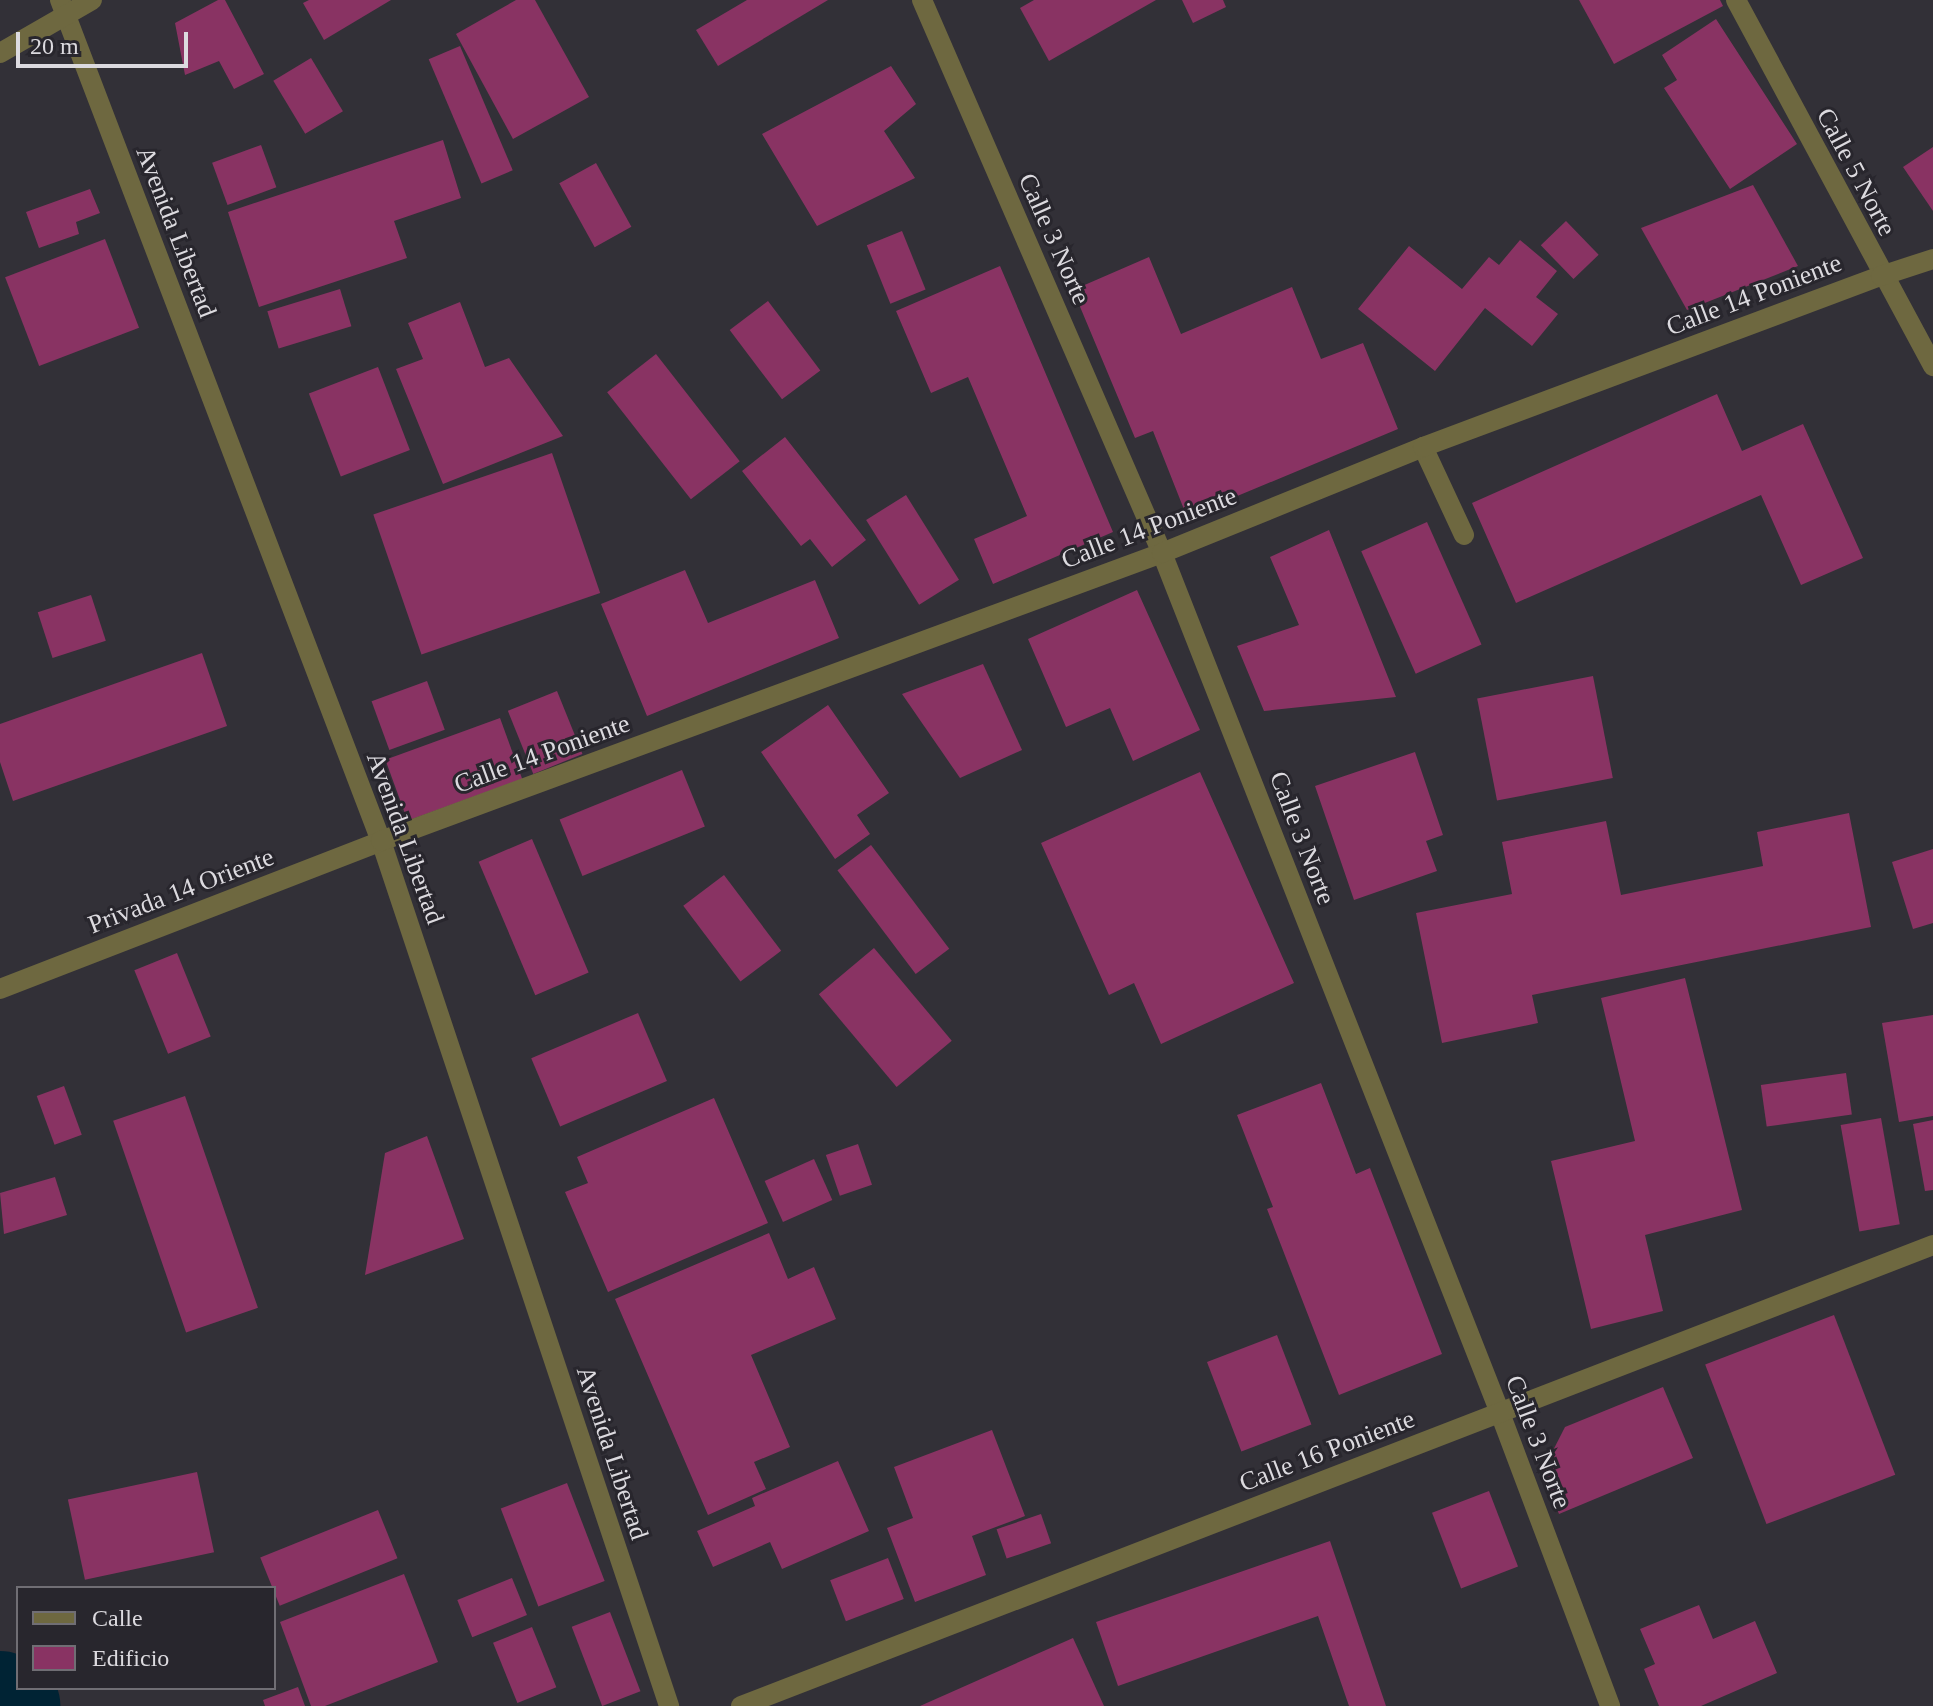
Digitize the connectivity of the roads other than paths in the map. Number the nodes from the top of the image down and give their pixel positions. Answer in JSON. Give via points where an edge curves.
{"nodes":[{"id":1,"x":92,"y":0,"type":"edge"},
{"id":2,"x":922,"y":0,"type":"edge"},
{"id":3,"x":1736,"y":0,"type":"edge"},
{"id":4,"x":63,"y":8,"type":"edge"},
{"id":5,"x":0,"y":53,"type":"edge"},
{"id":6,"x":1933,"y":259,"type":"edge"},
{"id":7,"x":1881,"y":276,"type":"junction"},
{"id":8,"x":1933,"y":366,"type":"edge"},
{"id":9,"x":1423,"y":447,"type":"junction"},
{"id":10,"x":1464,"y":535,"type":"dead end"},
{"id":11,"x":1162,"y":553,"type":"junction"},
{"id":12,"x":381,"y":841,"type":"junction"},
{"id":13,"x":0,"y":989,"type":"edge"},
{"id":14,"x":1933,"y":1245,"type":"edge"},
{"id":15,"x":1500,"y":1413,"type":"junction"},
{"id":16,"x":669,"y":1706,"type":"edge"},
{"id":17,"x":741,"y":1706,"type":"edge"},
{"id":18,"x":1610,"y":1706,"type":"edge"}],
"edges":[{"from":1,"to":4,"type":"street"},
{"from":2,"to":11,"type":"street","name":"Calle 3 Norte"},
{"from":3,"to":7,"type":"street","name":"Calle 5 Norte"},
{"from":4,"to":5,"type":"street"},
{"from":4,"to":12,"type":"street","name":"Avenida Libertad"},
{"from":6,"to":7,"type":"street","name":"Calle 14 Poniente"},
{"from":7,"to":8,"type":"street","name":"Calle 5 Norte"},
{"from":7,"to":9,"type":"street","name":"Calle 14 Poniente"},
{"from":9,"to":10,"type":"street"},
{"from":9,"to":11,"type":"street","name":"Calle 14 Poniente"},
{"from":11,"to":12,"type":"street","name":"Calle 14 Poniente"},
{"from":11,"to":15,"type":"street","name":"Calle 3 Norte"},
{"from":12,"to":13,"type":"street","name":"Privada 14 Oriente"},
{"from":12,"to":16,"type":"street","name":"Avenida Libertad"},
{"from":14,"to":15,"type":"street","name":"Calle 16 Poniente"},
{"from":15,"to":17,"type":"street","name":"Calle 16 Poniente"},
{"from":15,"to":18,"type":"street","name":"Calle 3 Norte"}]}
